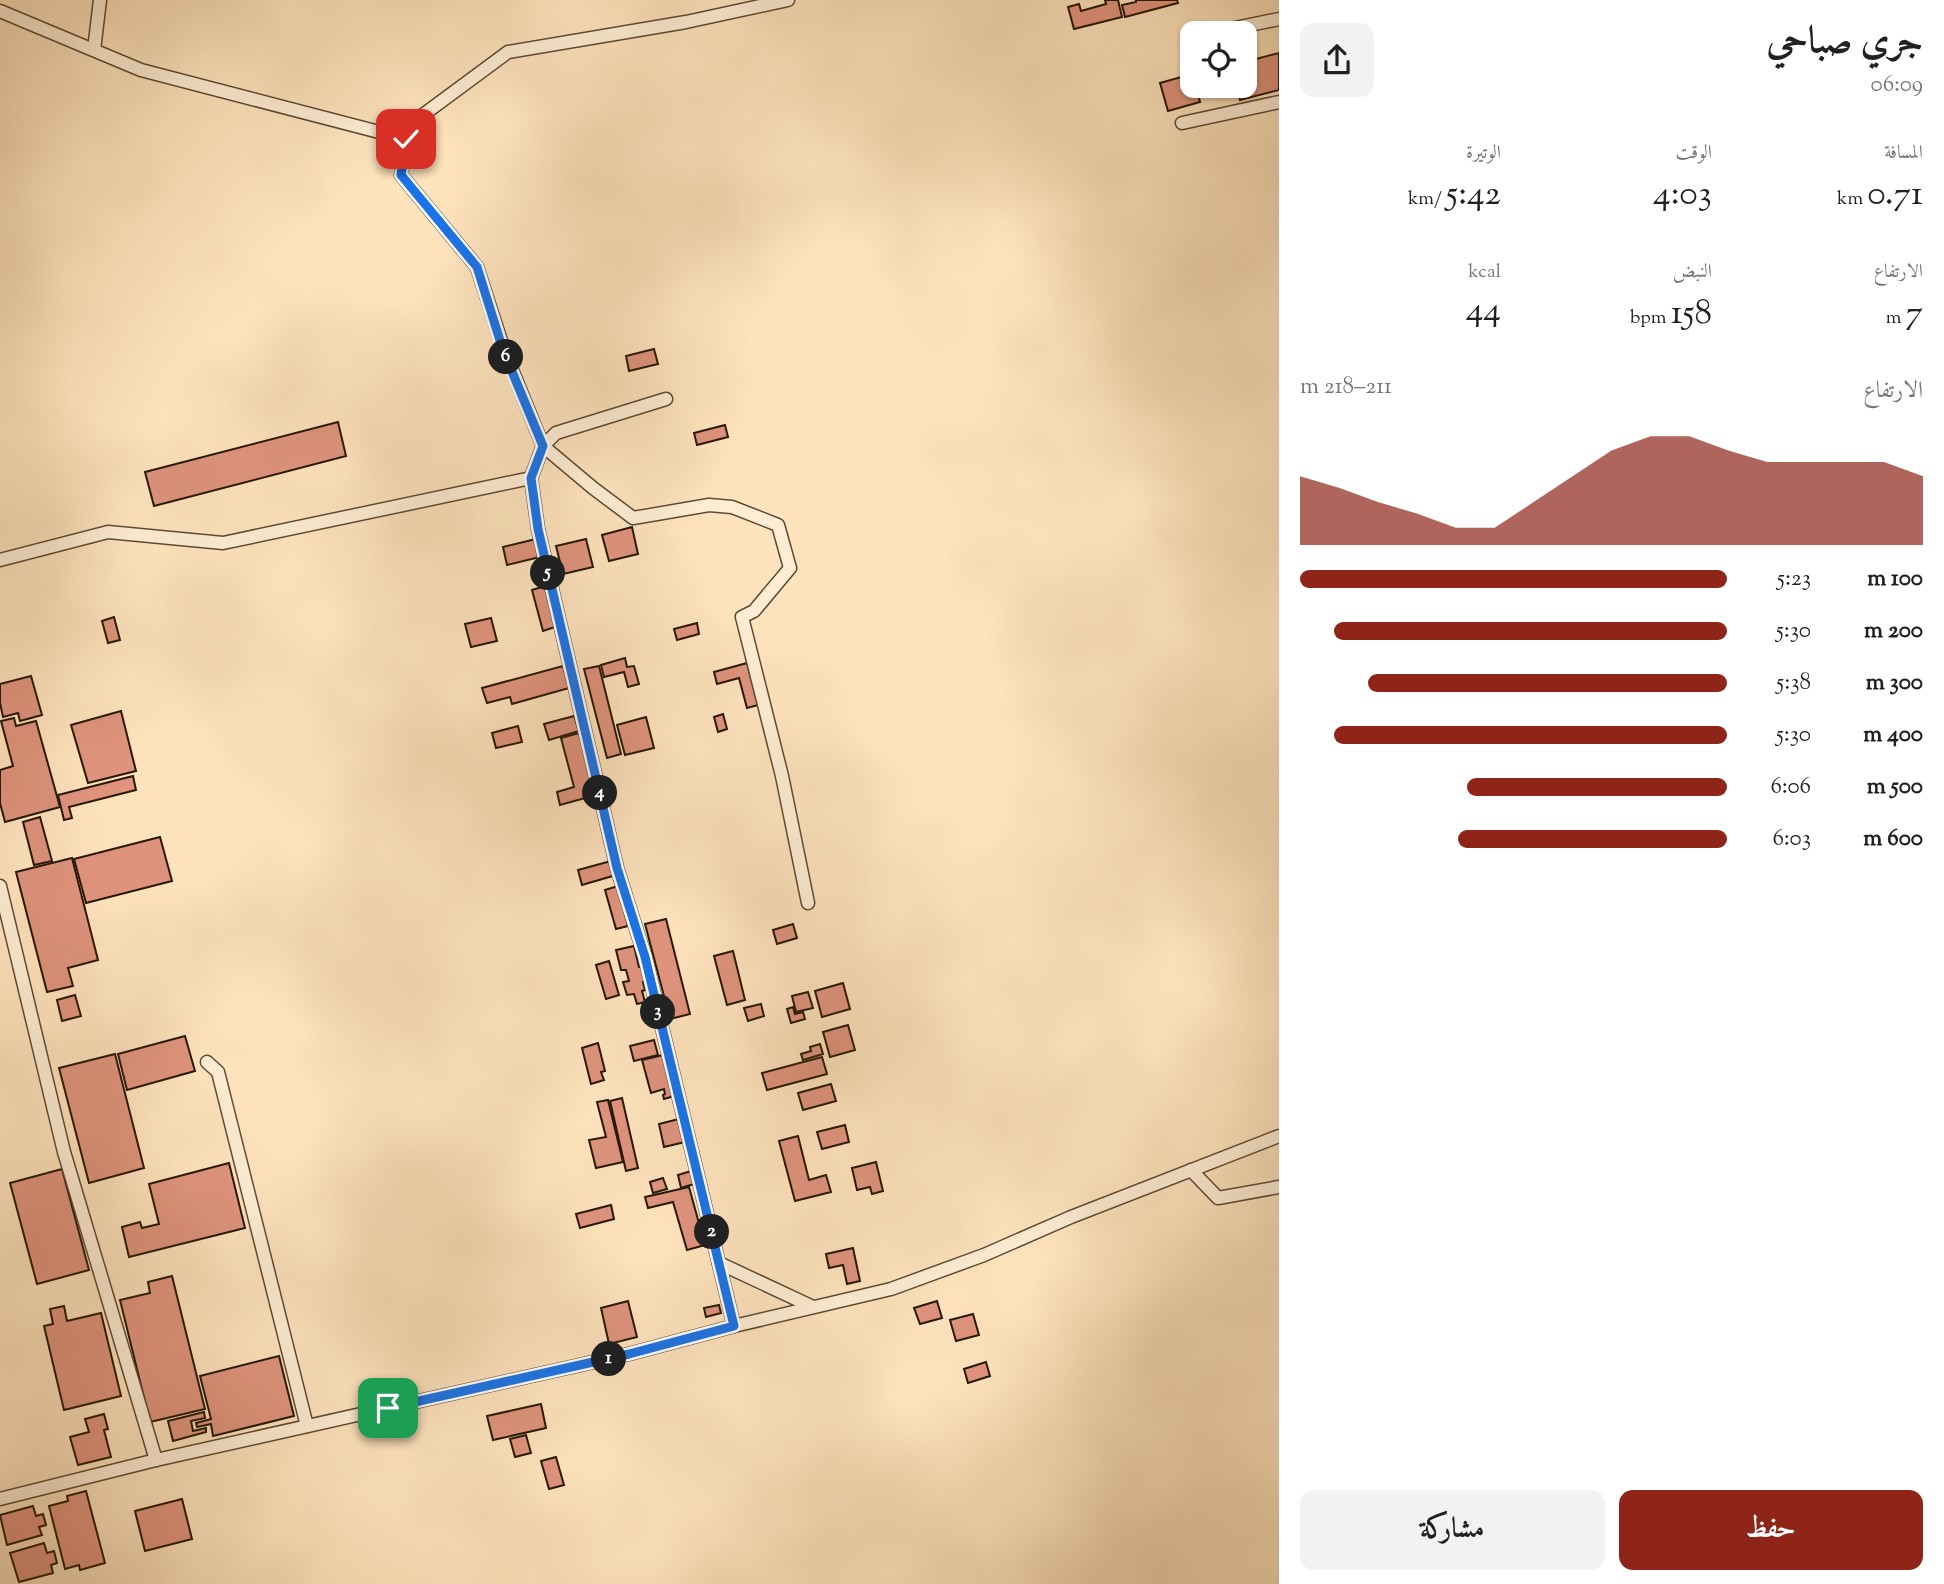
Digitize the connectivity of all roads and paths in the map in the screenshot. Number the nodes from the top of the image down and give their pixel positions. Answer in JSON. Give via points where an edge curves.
{"nodes":[{"id":1,"x":100,"y":0,"type":"edge"},
{"id":2,"x":788,"y":0,"type":"edge"},
{"id":3,"x":0,"y":11,"type":"edge"},
{"id":4,"x":1279,"y":19,"type":"edge"},
{"id":5,"x":1257,"y":24,"type":"edge"},
{"id":6,"x":94,"y":50,"type":"junction"},
{"id":7,"x":1279,"y":102,"type":"edge"},
{"id":8,"x":1182,"y":123,"type":"dead end"},
{"id":9,"x":406,"y":139,"type":"junction"},
{"id":10,"x":666,"y":399,"type":"dead end"},
{"id":11,"x":543,"y":446,"type":"junction"},
{"id":12,"x":531,"y":478,"type":"junction"},
{"id":13,"x":0,"y":560,"type":"edge"},
{"id":14,"x":0,"y":886,"type":"edge"},
{"id":15,"x":808,"y":903,"type":"dead end"},
{"id":16,"x":206,"y":1062,"type":"dead end"},
{"id":17,"x":1279,"y":1136,"type":"edge"},
{"id":18,"x":1191,"y":1170,"type":"junction"},
{"id":19,"x":1279,"y":1186,"type":"edge"},
{"id":20,"x":719,"y":1263,"type":"junction"},
{"id":21,"x":813,"y":1307,"type":"junction"},
{"id":22,"x":734,"y":1326,"type":"junction"},
{"id":23,"x":307,"y":1426,"type":"junction"},
{"id":24,"x":156,"y":1460,"type":"junction"},
{"id":25,"x":0,"y":1500,"type":"edge"}],
"edges":[{"from":1,"to":6,"type":"street"},
{"from":2,"to":9,"type":"street","via":[[508,52],[408,126]]},
{"from":3,"to":6,"type":"street"},
{"from":4,"to":5,"type":"street"},
{"from":6,"to":9,"type":"street","via":[[141,70]]},
{"from":7,"to":8,"type":"street"},
{"from":9,"to":11,"type":"street","via":[[401,175],[477,267],[503,350]]},
{"from":10,"to":11,"type":"street","via":[[556,433]]},
{"from":11,"to":12,"type":"street"},
{"from":11,"to":15,"type":"street","via":[[633,518],[709,505],[732,507],[778,525],[790,568],[754,611],[742,617]]},
{"from":12,"to":13,"type":"street","via":[[223,543],[107,532]]},
{"from":12,"to":20,"type":"street","via":[[538,529],[617,868],[645,957]]},
{"from":14,"to":24,"type":"street","via":[[64,1152]]},
{"from":16,"to":23,"type":"street","via":[[218,1072]]},
{"from":17,"to":18,"type":"street"},
{"from":18,"to":19,"type":"street","via":[[1218,1198]]},
{"from":18,"to":21,"type":"street","via":[[915,1281]]},
{"from":20,"to":21,"type":"street"},
{"from":20,"to":22,"type":"street"},
{"from":21,"to":22,"type":"street"},
{"from":22,"to":23,"type":"street"},
{"from":23,"to":24,"type":"street"},
{"from":24,"to":25,"type":"street"}]}
